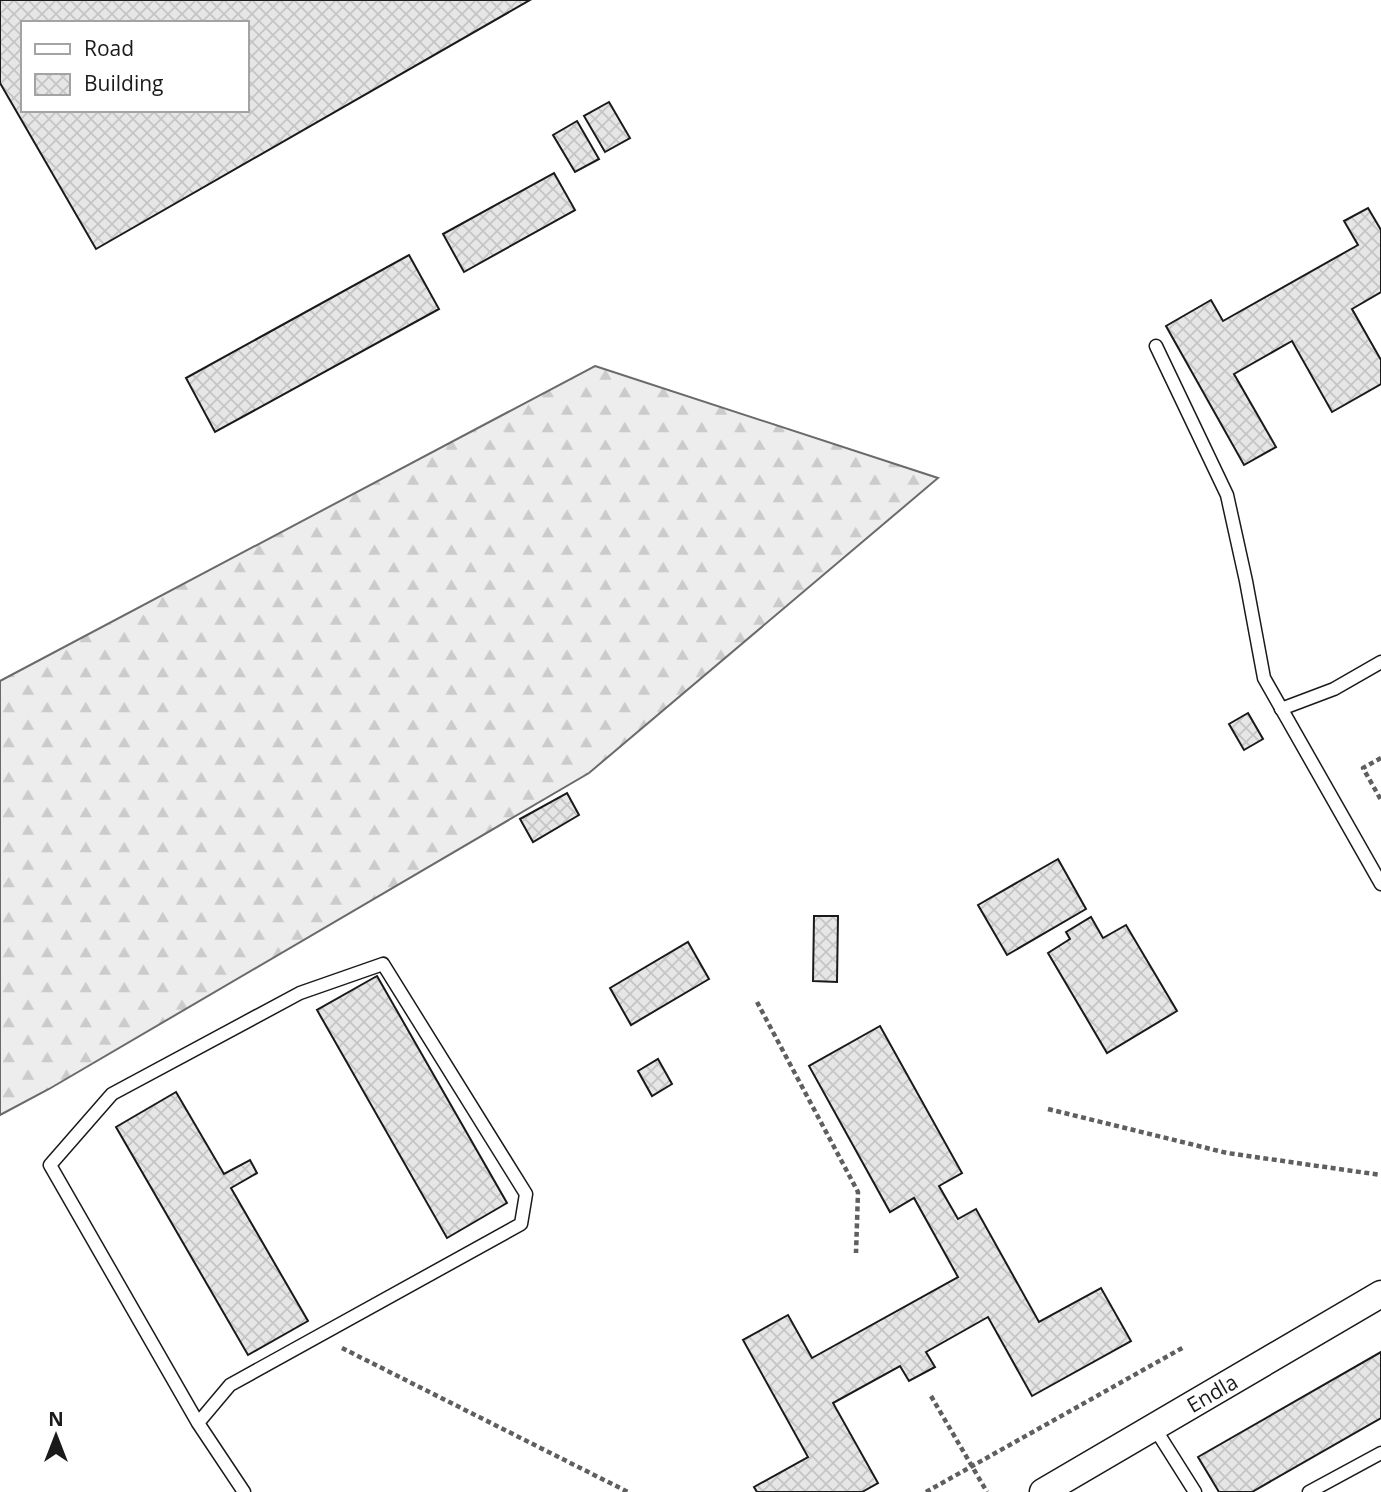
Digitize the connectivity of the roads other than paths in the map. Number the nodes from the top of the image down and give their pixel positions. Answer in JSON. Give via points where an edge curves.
{"nodes":[{"id":1,"x":1156,"y":346,"type":"dead end"},
{"id":2,"x":1381,"y":662,"type":"edge"},
{"id":3,"x":1281,"y":709,"type":"junction"},
{"id":4,"x":1381,"y":884,"type":"edge"},
{"id":5,"x":1381,"y":1294,"type":"edge"},
{"id":6,"x":198,"y":1423,"type":"junction"},
{"id":7,"x":1154,"y":1427,"type":"junction"},
{"id":8,"x":1381,"y":1453,"type":"edge"},
{"id":9,"x":244,"y":1492,"type":"edge"},
{"id":10,"x":1043,"y":1492,"type":"edge"},
{"id":11,"x":1195,"y":1492,"type":"edge"},
{"id":12,"x":1309,"y":1492,"type":"edge"}],
"edges":[{"from":1,"to":3,"type":"lane","via":[[1227,495],[1264,678]]},
{"from":2,"to":3,"type":"lane","via":[[1334,689]]},
{"from":3,"to":4,"type":"lane"},
{"from":5,"to":7,"type":"street","name":"Endla"},
{"from":6,"to":6,"type":"lane","via":[[50,1165],[112,1094],[300,993],[383,964],[526,1194],[521,1224],[230,1385]]},
{"from":6,"to":9,"type":"lane"},
{"from":7,"to":10,"type":"street","name":"Endla"},
{"from":7,"to":11,"type":"lane"},
{"from":8,"to":12,"type":"lane"}]}
